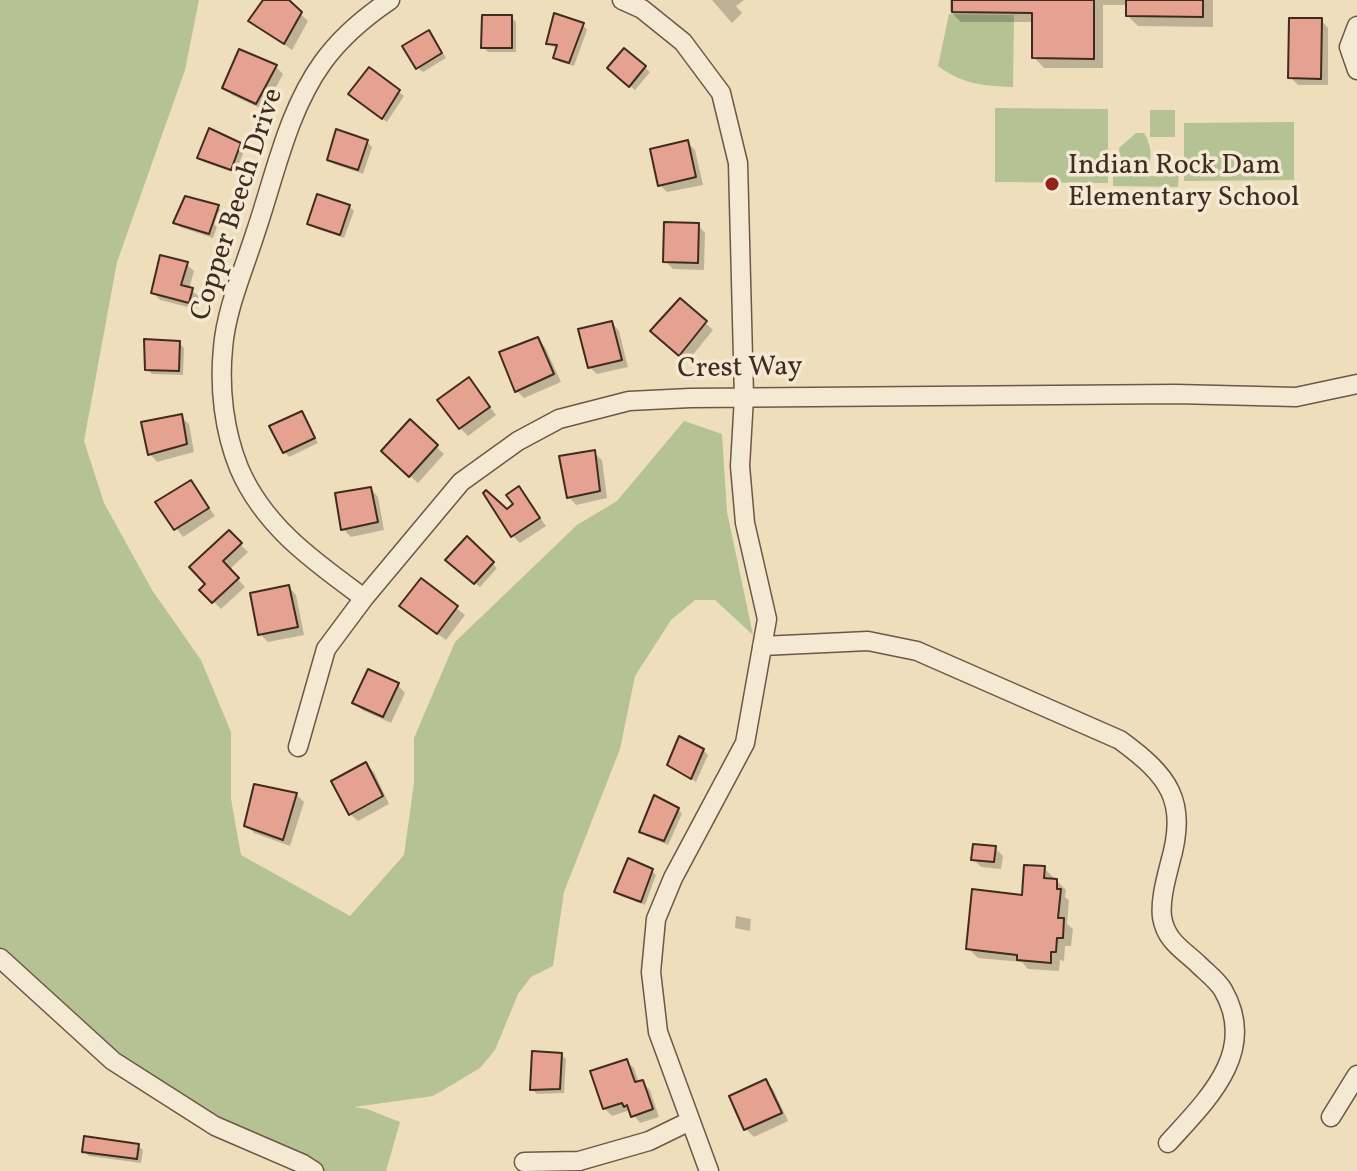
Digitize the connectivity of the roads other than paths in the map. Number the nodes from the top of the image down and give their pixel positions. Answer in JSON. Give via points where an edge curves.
{"nodes":[{"id":1,"x":390,"y":0,"type":"edge"},
{"id":2,"x":622,"y":0,"type":"edge"},
{"id":3,"x":1357,"y":26,"type":"edge"},
{"id":4,"x":1357,"y":70,"type":"edge"},
{"id":5,"x":1357,"y":384,"type":"edge"},
{"id":6,"x":744,"y":397,"type":"junction"},
{"id":7,"x":364,"y":598,"type":"junction"},
{"id":8,"x":762,"y":646,"type":"junction"},
{"id":9,"x":298,"y":747,"type":"dead end"},
{"id":10,"x":0,"y":958,"type":"edge"},
{"id":11,"x":1357,"y":1075,"type":"edge"},
{"id":12,"x":1331,"y":1117,"type":"dead end"},
{"id":13,"x":690,"y":1121,"type":"junction"},
{"id":14,"x":1168,"y":1143,"type":"dead end"},
{"id":15,"x":524,"y":1162,"type":"dead end"},
{"id":16,"x":314,"y":1171,"type":"edge"},
{"id":17,"x":709,"y":1171,"type":"edge"}],
"edges":[{"from":1,"to":7,"type":"street","name":"Copper Beech Drive","via":[[337,44],[302,96],[223,346],[228,435],[260,506],[300,551]]},
{"from":2,"to":6,"type":"street","via":[[683,42],[721,93],[738,163]]},
{"from":3,"to":4,"type":"street","via":[[1349,47]]},
{"from":5,"to":6,"type":"street","name":"Crest Way","via":[[1296,397]]},
{"from":6,"to":7,"type":"street","name":"Crest Way","via":[[629,401],[559,419],[532,433],[461,482]]},
{"from":6,"to":8,"type":"street","via":[[740,466],[745,523],[767,619]]},
{"from":7,"to":9,"type":"street","name":"Crest Way","via":[[326,649]]},
{"from":8,"to":13,"type":"street","via":[[745,743],[656,919],[651,972],[658,1032]]},
{"from":8,"to":14,"type":"street","via":[[868,641],[917,651],[1108,734],[1159,774],[1178,816],[1162,914],[1166,931],[1174,945],[1222,988],[1235,1027],[1233,1052],[1220,1084]]},
{"from":10,"to":16,"type":"street","via":[[113,1061],[215,1126]]},
{"from":11,"to":12,"type":"street"},
{"from":13,"to":15,"type":"street","via":[[649,1141],[579,1161]]},
{"from":13,"to":17,"type":"street"}]}
